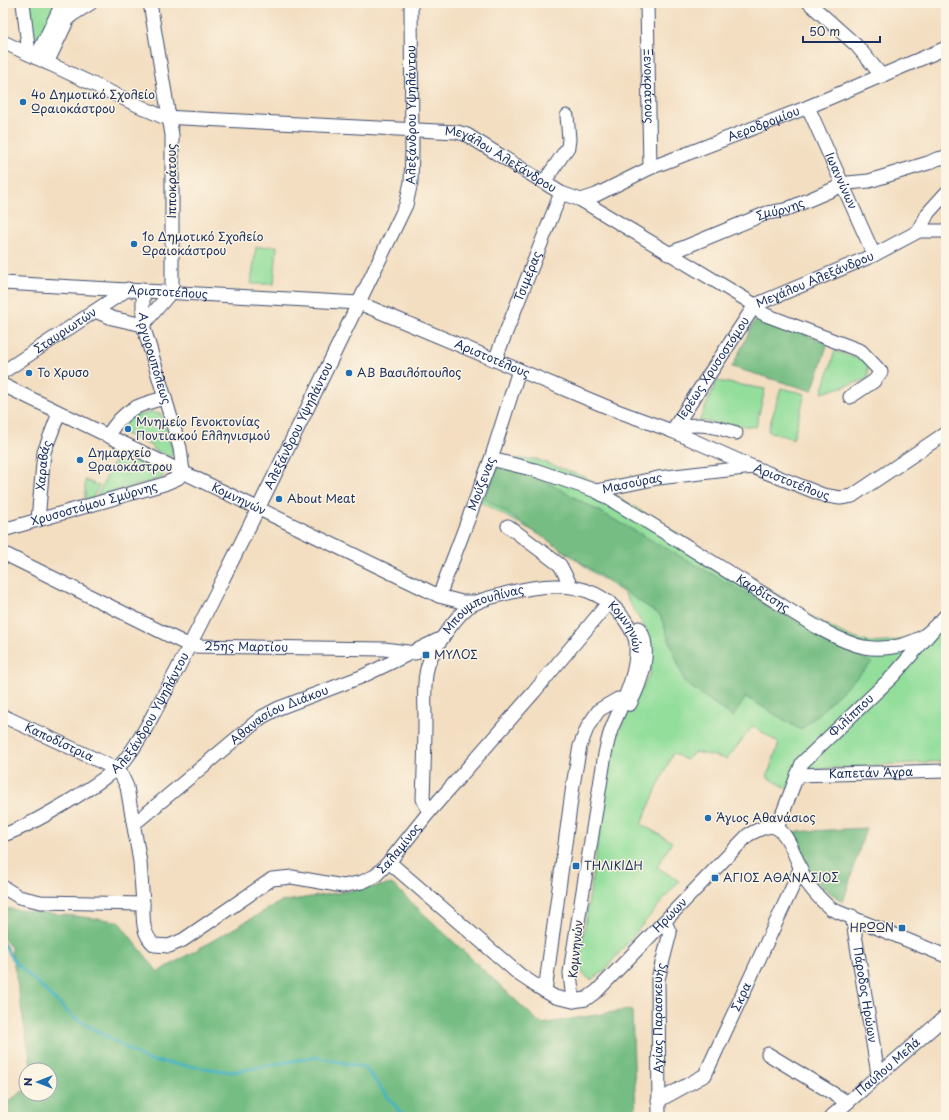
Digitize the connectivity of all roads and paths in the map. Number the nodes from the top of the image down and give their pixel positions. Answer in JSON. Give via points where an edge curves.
{"nodes":[{"id":1,"x":23,"y":3,"type":"edge"},
{"id":2,"x":69,"y":3,"type":"edge"},
{"id":3,"x":91,"y":3,"type":"edge"},
{"id":4,"x":150,"y":3,"type":"edge"},
{"id":5,"x":411,"y":3,"type":"edge"},
{"id":6,"x":646,"y":3,"type":"edge"},
{"id":7,"x":809,"y":3,"type":"edge"},
{"id":8,"x":3,"y":42,"type":"edge"},
{"id":9,"x":946,"y":48,"type":"edge"},
{"id":10,"x":37,"y":58,"type":"junction"},
{"id":11,"x":882,"y":76,"type":"junction"},
{"id":12,"x":808,"y":107,"type":"junction"},
{"id":13,"x":567,"y":116,"type":"dead end"},
{"id":14,"x":170,"y":118,"type":"junction"},
{"id":15,"x":412,"y":130,"type":"junction"},
{"id":16,"x":946,"y":158,"type":"edge"},
{"id":17,"x":650,"y":168,"type":"junction"},
{"id":18,"x":544,"y":182,"type":"junction"},
{"id":19,"x":843,"y":184,"type":"junction"},
{"id":20,"x":561,"y":193,"type":"junction"},
{"id":21,"x":946,"y":193,"type":"edge"},
{"id":22,"x":581,"y":200,"type":"junction"},
{"id":23,"x":919,"y":231,"type":"junction"},
{"id":24,"x":946,"y":231,"type":"edge"},
{"id":25,"x":668,"y":254,"type":"junction"},
{"id":26,"x":874,"y":255,"type":"junction"},
{"id":27,"x":3,"y":283,"type":"edge"},
{"id":28,"x":128,"y":289,"type":"junction"},
{"id":29,"x":143,"y":289,"type":"junction"},
{"id":30,"x":172,"y":291,"type":"junction"},
{"id":31,"x":359,"y":303,"type":"junction"},
{"id":32,"x":755,"y":305,"type":"junction"},
{"id":33,"x":94,"y":311,"type":"junction"},
{"id":34,"x":143,"y":324,"type":"junction"},
{"id":35,"x":495,"y":360,"type":"junction"},
{"id":36,"x":519,"y":370,"type":"junction"},
{"id":37,"x":3,"y":372,"type":"edge"},
{"id":38,"x":3,"y":385,"type":"edge"},
{"id":39,"x":850,"y":397,"type":"dead end"},
{"id":40,"x":165,"y":398,"type":"junction"},
{"id":41,"x":58,"y":413,"type":"junction"},
{"id":42,"x":672,"y":431,"type":"junction"},
{"id":43,"x":736,"y":433,"type":"dead end"},
{"id":44,"x":946,"y":433,"type":"edge"},
{"id":45,"x":108,"y":435,"type":"junction"},
{"id":46,"x":491,"y":459,"type":"junction"},
{"id":47,"x":754,"y":467,"type":"junction"},
{"id":48,"x":183,"y":472,"type":"junction"},
{"id":49,"x":596,"y":491,"type":"junction"},
{"id":50,"x":258,"y":509,"type":"junction"},
{"id":51,"x":38,"y":520,"type":"junction"},
{"id":52,"x":508,"y":526,"type":"dead end"},
{"id":53,"x":3,"y":530,"type":"edge"},
{"id":54,"x":3,"y":553,"type":"edge"},
{"id":55,"x":571,"y":586,"type":"junction"},
{"id":56,"x":439,"y":596,"type":"junction"},
{"id":57,"x":478,"y":602,"type":"junction"},
{"id":58,"x":609,"y":602,"type":"junction"},
{"id":59,"x":942,"y":619,"type":"edge"},
{"id":60,"x":444,"y":637,"type":"junction"},
{"id":61,"x":190,"y":646,"type":"junction"},
{"id":62,"x":415,"y":653,"type":"junction"},
{"id":63,"x":627,"y":702,"type":"junction"},
{"id":64,"x":3,"y":716,"type":"edge"},
{"id":65,"x":115,"y":769,"type":"junction"},
{"id":66,"x":946,"y":771,"type":"edge"},
{"id":67,"x":797,"y":775,"type":"junction"},
{"id":68,"x":429,"y":812,"type":"junction"},
{"id":69,"x":134,"y":824,"type":"junction"},
{"id":70,"x":777,"y":828,"type":"junction"},
{"id":71,"x":3,"y":835,"type":"edge"},
{"id":72,"x":389,"y":862,"type":"junction"},
{"id":73,"x":800,"y":869,"type":"junction"},
{"id":74,"x":3,"y":887,"type":"edge"},
{"id":75,"x":143,"y":904,"type":"junction"},
{"id":76,"x":852,"y":916,"type":"junction"},
{"id":77,"x":665,"y":922,"type":"junction"},
{"id":78,"x":946,"y":956,"type":"edge"},
{"id":79,"x":545,"y":991,"type":"junction"},
{"id":80,"x":573,"y":1001,"type":"junction"},
{"id":81,"x":946,"y":1016,"type":"edge"},
{"id":82,"x":768,"y":1054,"type":"dead end"},
{"id":83,"x":878,"y":1074,"type":"junction"},
{"id":84,"x":658,"y":1101,"type":"junction"},
{"id":85,"x":847,"y":1102,"type":"junction"},
{"id":86,"x":659,"y":1117,"type":"edge"},
{"id":87,"x":830,"y":1117,"type":"edge"}],
"edges":[{"from":1,"to":10,"type":"street"},
{"from":2,"to":10,"type":"street","via":[[59,10]]},
{"from":3,"to":10,"type":"street","via":[[68,19]]},
{"from":4,"to":14,"type":"street","name":"Ιπποκράτους"},
{"from":5,"to":15,"type":"street","name":"Αλεξάνδρου Υψηλάντου"},
{"from":6,"to":17,"type":"street","name":"Ξενοκράτους"},
{"from":7,"to":11,"type":"street","via":[[857,46]]},
{"from":8,"to":10,"type":"street","name":"Μεγάλου Αλεξάνδρου"},
{"from":9,"to":11,"type":"street","name":"Αεροδρομίου"},
{"from":10,"to":14,"type":"street","name":"Μεγάλου Αλεξάνδρου","via":[[157,115]]},
{"from":11,"to":12,"type":"street","name":"Αεροδρομίου"},
{"from":12,"to":17,"type":"street","name":"Αεροδρομίου"},
{"from":12,"to":19,"type":"street","name":"Ιωαννίνων"},
{"from":13,"to":18,"type":"street","via":[[568,147]]},
{"from":14,"to":15,"type":"street","name":"Μεγάλου Αλεξάνδρου"},
{"from":14,"to":30,"type":"street","name":"Ιπποκράτους"},
{"from":15,"to":18,"type":"street","name":"Μεγάλου Αλεξάνδρου","via":[[457,132],[467,135]]},
{"from":15,"to":31,"type":"street","name":"Αλεξάνδρου Υψηλάντου","via":[[411,182],[406,205]]},
{"from":16,"to":19,"type":"street","name":"Σμύρνης","via":[[870,181]]},
{"from":17,"to":22,"type":"street","name":"Αεροδρομίου"},
{"from":18,"to":20,"type":"street","name":"Μεγάλου Αλεξάνδρου"},
{"from":19,"to":25,"type":"street","name":"Σμύρνης","via":[[784,210],[766,213]]},
{"from":19,"to":26,"type":"street","name":"Ιωαννίνων"},
{"from":20,"to":22,"type":"street","name":"Μεγάλου Αλεξάνδρου"},
{"from":20,"to":35,"type":"street","name":"Τσιμέρας"},
{"from":21,"to":23,"type":"street","via":[[928,213]]},
{"from":22,"to":25,"type":"street","name":"Μεγάλου Αλεξάνδρου"},
{"from":23,"to":24,"type":"street"},
{"from":23,"to":26,"type":"street","name":"Μεγάλου Αλεξάνδρου"},
{"from":25,"to":32,"type":"street","name":"Μεγάλου Αλεξάνδρου"},
{"from":26,"to":32,"type":"street","name":"Μεγάλου Αλεξάνδρου"},
{"from":27,"to":28,"type":"street","name":"Αριστοτέλους"},
{"from":28,"to":29,"type":"street","name":"Αριστοτέλους"},
{"from":28,"to":33,"type":"street","name":"Σταυριωτών"},
{"from":29,"to":30,"type":"street","name":"Αριστοτέλους"},
{"from":29,"to":34,"type":"street","name":"Αργυρουπόλεως"},
{"from":30,"to":31,"type":"street","name":"Αριστοτέλους"},
{"from":30,"to":34,"type":"street"},
{"from":31,"to":35,"type":"street","name":"Αριστοτέλους"},
{"from":31,"to":50,"type":"street","name":"Αλεξάνδρου Υψηλάντου"},
{"from":32,"to":39,"type":"street","via":[[766,315],[861,351],[882,372],[874,381]]},
{"from":32,"to":42,"type":"street","name":"Ιερέως Χρυσοστόμου"},
{"from":33,"to":34,"type":"street","via":[[112,318]]},
{"from":33,"to":37,"type":"street","name":"Σταυριωτών"},
{"from":34,"to":40,"type":"street","name":"Αργυρουπόλεως"},
{"from":35,"to":36,"type":"street","name":"Αριστοτέλους"},
{"from":36,"to":42,"type":"street","name":"Αριστοτέλους"},
{"from":36,"to":46,"type":"street","name":"Μούζενας"},
{"from":38,"to":41,"type":"street","name":"Κομνηνών"},
{"from":40,"to":45,"type":"street","via":[[141,404],[127,411]]},
{"from":40,"to":48,"type":"street","name":"Αργυρουπόλεως","via":[[180,448]]},
{"from":41,"to":45,"type":"street","name":"Κομνηνών"},
{"from":41,"to":51,"type":"street","name":"Χαραβάς","via":[[44,452]]},
{"from":42,"to":43,"type":"street","via":[[683,425],[693,424],[715,426]]},
{"from":42,"to":47,"type":"street","name":"Αριστοτέλους"},
{"from":44,"to":47,"type":"street","name":"Αριστοτέλους","via":[[852,496],[840,498],[823,495]]},
{"from":45,"to":48,"type":"street","name":"Κομνηνών"},
{"from":46,"to":49,"type":"street","name":"Μασούρας","via":[[535,470]]},
{"from":46,"to":56,"type":"street","name":"Μούζενας"},
{"from":47,"to":49,"type":"street","name":"Μασούρας","via":[[658,478]]},
{"from":48,"to":50,"type":"street","name":"Κομνηνών"},
{"from":48,"to":51,"type":"street","name":"Χρυσοστόμου Σμύρνης","via":[[178,478],[164,484]]},
{"from":49,"to":59,"type":"street","name":"Καρδίτσης","via":[[780,604],[842,639],[863,647],[895,646],[921,638]]},
{"from":50,"to":56,"type":"street","name":"Κομνηνών"},
{"from":50,"to":61,"type":"street","name":"Αλεξάνδρου Υψηλάντου"},
{"from":51,"to":53,"type":"street","name":"Χρυσοστόμου Σμύρνης"},
{"from":52,"to":55,"type":"street","via":[[560,565]]},
{"from":54,"to":61,"type":"street","name":"25ης Μαρτίου"},
{"from":55,"to":57,"type":"street","name":"Μπουμπουλίνας","via":[[526,589]]},
{"from":55,"to":58,"type":"street","name":"Μπουμπουλίνας","via":[[592,592]]},
{"from":56,"to":57,"type":"street","name":"Κομνηνών","via":[[462,602]]},
{"from":57,"to":60,"type":"street","name":"Μπουμπουλίνας","via":[[468,607]]},
{"from":58,"to":63,"type":"street","name":"Κομνηνών","via":[[628,625],[636,643]]},
{"from":58,"to":68,"type":"street","name":"Σαλαμίνος"},
{"from":59,"to":67,"type":"street","name":"Φιλίππου","via":[[893,676],[813,750],[802,763]]},
{"from":60,"to":62,"type":"street","name":"Αθανασίου Διάκου"},
{"from":60,"to":68,"type":"street","name":"Μπουμπουλίνας","via":[[428,665],[425,690],[423,798]]},
{"from":61,"to":62,"type":"street","name":"25ης Μαρτίου","via":[[384,649]]},
{"from":61,"to":65,"type":"street","name":"Αλεξάνδρου Υψηλάντου","via":[[140,739]]},
{"from":62,"to":69,"type":"street","name":"Αθανασίου Διάκου","via":[[262,717]]},
{"from":63,"to":79,"type":"street","via":[[618,698],[599,710],[588,726],[580,746]]},
{"from":63,"to":80,"type":"street","name":"Κομνηνών","via":[[604,754],[570,973]]},
{"from":64,"to":65,"type":"street","name":"Καποδίστρια"},
{"from":65,"to":69,"type":"street","name":"Σαλαμίνος","via":[[125,782]]},
{"from":65,"to":71,"type":"street","name":"Αλεξάνδρου Υψηλάντου","via":[[54,809]]},
{"from":66,"to":67,"type":"street","name":"Καπετάν Άγρα"},
{"from":67,"to":70,"type":"street","name":"Φιλίππου"},
{"from":68,"to":72,"type":"street","name":"Σαλαμίνος"},
{"from":69,"to":75,"type":"street","name":"Σαλαμίνος"},
{"from":70,"to":73,"type":"street","via":[[786,837]]},
{"from":70,"to":77,"type":"street","name":"Ηρώων","via":[[760,829],[748,835]]},
{"from":72,"to":75,"type":"street","name":"Σαλαμίνος","via":[[375,876],[343,886],[292,877],[272,879],[183,940],[166,947],[155,945],[148,937],[144,925]]},
{"from":72,"to":79,"type":"street","via":[[520,975]]},
{"from":73,"to":76,"type":"street","via":[[808,884],[831,909]]},
{"from":73,"to":84,"type":"street","name":"Σκρα","via":[[707,1071],[702,1077]]},
{"from":74,"to":75,"type":"street","via":[[19,898],[34,901]]},
{"from":76,"to":78,"type":"street"},
{"from":76,"to":83,"type":"street","name":"Πάροδος Ηρώων"},
{"from":77,"to":80,"type":"street","name":"Ηρώων","via":[[597,991],[586,999]]},
{"from":77,"to":84,"type":"street","name":"Αγίας Παρασκευής","via":[[670,933],[658,979]]},
{"from":79,"to":80,"type":"street"},
{"from":81,"to":83,"type":"street","name":"Παύλου Μελά"},
{"from":82,"to":85,"type":"street"},
{"from":83,"to":85,"type":"street","name":"Παύλου Μελά"},
{"from":84,"to":86,"type":"street","name":"Αγίας Παρασκευής"},
{"from":85,"to":87,"type":"street","name":"Παύλου Μελά"}]}
